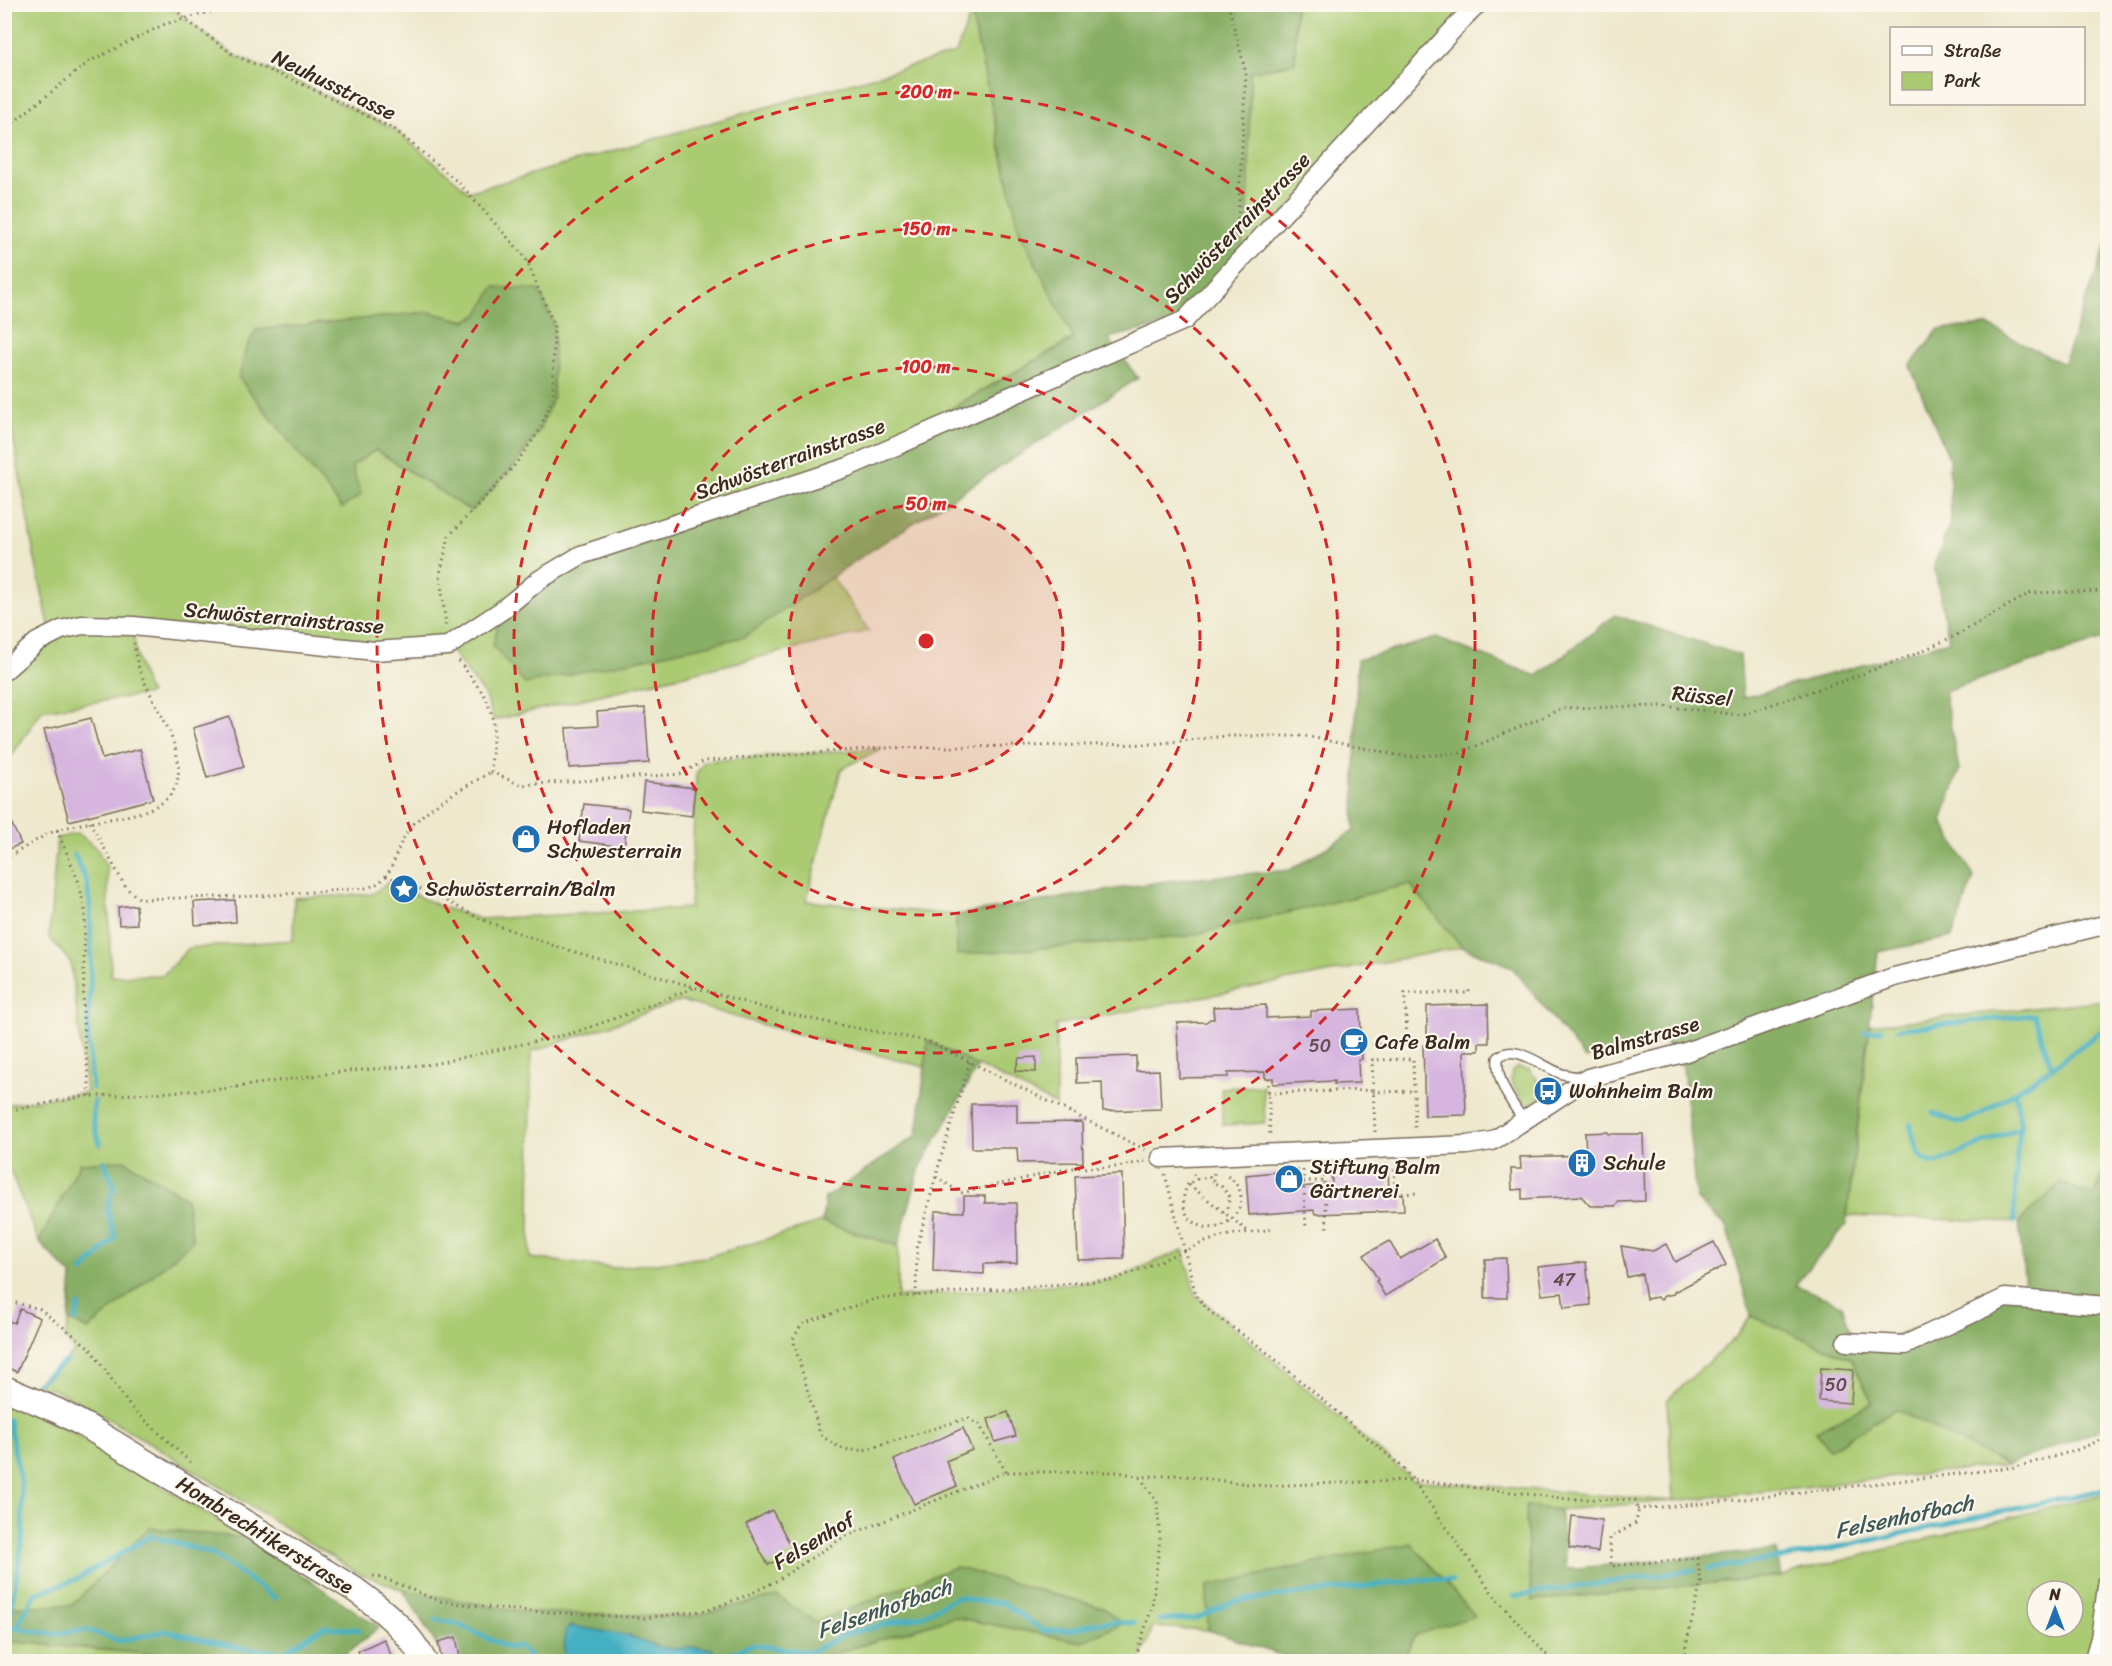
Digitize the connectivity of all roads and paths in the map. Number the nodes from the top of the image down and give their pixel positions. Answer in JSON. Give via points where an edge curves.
{"nodes":[{"id":1,"x":171,"y":4,"type":"edge"},
{"id":2,"x":240,"y":4,"type":"edge"},
{"id":3,"x":1228,"y":4,"type":"edge"},
{"id":4,"x":1478,"y":4,"type":"edge"},
{"id":5,"x":185,"y":19,"type":"junction"},
{"id":6,"x":4,"y":130,"type":"edge"},
{"id":7,"x":1236,"y":265,"type":"junction"},
{"id":8,"x":2108,"y":591,"type":"edge"},
{"id":9,"x":133,"y":627,"type":"junction"},
{"id":10,"x":448,"y":646,"type":"junction"},
{"id":11,"x":4,"y":671,"type":"edge"},
{"id":12,"x":491,"y":772,"type":"junction"},
{"id":13,"x":90,"y":822,"type":"junction"},
{"id":14,"x":57,"y":830,"type":"junction"},
{"id":15,"x":4,"y":859,"type":"edge"},
{"id":16,"x":386,"y":876,"type":"junction"},
{"id":17,"x":2108,"y":924,"type":"edge"},
{"id":18,"x":694,"y":987,"type":"junction"},
{"id":19,"x":1469,"y":988,"type":"dead end"},
{"id":20,"x":1372,"y":1044,"type":"dead end"},
{"id":21,"x":970,"y":1062,"type":"junction"},
{"id":22,"x":1588,"y":1077,"type":"junction"},
{"id":23,"x":1268,"y":1078,"type":"dead end"},
{"id":24,"x":1373,"y":1091,"type":"junction"},
{"id":25,"x":1413,"y":1091,"type":"junction"},
{"id":26,"x":1268,"y":1093,"type":"junction"},
{"id":27,"x":90,"y":1096,"type":"junction"},
{"id":28,"x":4,"y":1109,"type":"edge"},
{"id":29,"x":1524,"y":1121,"type":"junction"},
{"id":30,"x":1415,"y":1137,"type":"dead end"},
{"id":31,"x":1384,"y":1149,"type":"junction"},
{"id":32,"x":1338,"y":1151,"type":"junction"},
{"id":33,"x":1302,"y":1153,"type":"junction"},
{"id":34,"x":1270,"y":1154,"type":"junction"},
{"id":35,"x":1180,"y":1157,"type":"junction"},
{"id":36,"x":1161,"y":1158,"type":"junction"},
{"id":37,"x":936,"y":1177,"type":"junction"},
{"id":38,"x":1203,"y":1178,"type":"dead end"},
{"id":39,"x":1303,"y":1181,"type":"junction"},
{"id":40,"x":1325,"y":1181,"type":"junction"},
{"id":41,"x":1213,"y":1182,"type":"junction"},
{"id":42,"x":1188,"y":1184,"type":"junction"},
{"id":43,"x":1395,"y":1189,"type":"junction"},
{"id":44,"x":1325,"y":1190,"type":"junction"},
{"id":45,"x":1419,"y":1193,"type":"dead end"},
{"id":46,"x":1223,"y":1212,"type":"junction"},
{"id":47,"x":1232,"y":1219,"type":"junction"},
{"id":48,"x":1306,"y":1228,"type":"dead end"},
{"id":49,"x":1327,"y":1228,"type":"dead end"},
{"id":50,"x":1273,"y":1229,"type":"dead end"},
{"id":51,"x":1250,"y":1233,"type":"junction"},
{"id":52,"x":1183,"y":1250,"type":"junction"},
{"id":53,"x":916,"y":1296,"type":"junction"},
{"id":54,"x":4,"y":1300,"type":"edge"},
{"id":55,"x":2108,"y":1306,"type":"edge"},
{"id":56,"x":1846,"y":1342,"type":"dead end"},
{"id":57,"x":4,"y":1388,"type":"edge"},
{"id":58,"x":2108,"y":1437,"type":"edge"},
{"id":59,"x":179,"y":1452,"type":"dead end"},
{"id":60,"x":1006,"y":1472,"type":"junction"},
{"id":61,"x":1140,"y":1477,"type":"junction"},
{"id":62,"x":1413,"y":1480,"type":"junction"},
{"id":63,"x":1637,"y":1509,"type":"junction"},
{"id":64,"x":2108,"y":1580,"type":"edge"},
{"id":65,"x":354,"y":1589,"type":"junction"},
{"id":66,"x":426,"y":1662,"type":"edge"},
{"id":67,"x":1134,"y":1662,"type":"edge"},
{"id":68,"x":1553,"y":1662,"type":"edge"},
{"id":69,"x":1682,"y":1662,"type":"edge"},
{"id":70,"x":2093,"y":1662,"type":"edge"}],
"edges":[{"from":1,"to":5,"type":"path","name":"Neuhusstrasse"},
{"from":2,"to":5,"type":"path"},
{"from":3,"to":7,"type":"path","via":[[1246,73]]},
{"from":4,"to":7,"type":"street","name":"Schwösterrainstrasse"},
{"from":5,"to":6,"type":"path","via":[[165,24],[90,61]]},
{"from":5,"to":10,"type":"path","name":"Neuhusstrasse","via":[[234,55],[394,129],[459,183],[525,257],[554,325],[553,398],[539,432],[514,466],[449,536],[440,574]]},
{"from":7,"to":10,"type":"street","name":"Schwösterrainstrasse","via":[[1185,320],[848,466],[581,555],[539,580]]},
{"from":8,"to":12,"type":"path","name":"Rüssel","via":[[2030,593],[1913,655],[1740,715],[1663,706],[1563,708],[1460,753],[1407,757],[1305,736],[1226,736],[1153,744],[883,748],[704,761],[681,774],[521,784]]},
{"from":9,"to":10,"type":"street","name":"Schwösterrainstrasse","via":[[375,651]]},
{"from":9,"to":11,"type":"street","name":"Schwösterrainstrasse","via":[[93,624],[61,630],[26,650]]},
{"from":9,"to":13,"type":"path","via":[[140,673],[174,744],[179,766],[177,785],[168,799],[152,809]]},
{"from":10,"to":12,"type":"path","via":[[485,696],[494,720]]},
{"from":12,"to":16,"type":"path","via":[[422,814],[406,833]]},
{"from":13,"to":14,"type":"path"},
{"from":13,"to":16,"type":"path","via":[[126,888],[144,900],[358,889],[378,884]]},
{"from":14,"to":15,"type":"path"},
{"from":14,"to":27,"type":"path","via":[[78,880],[85,910],[83,1020]]},
{"from":16,"to":18,"type":"path","via":[[434,894],[480,920]]},
{"from":17,"to":22,"type":"street","name":"Balmstrasse","via":[[1894,977],[1683,1053]]},
{"from":18,"to":21,"type":"path","via":[[768,1009],[928,1041]]},
{"from":18,"to":27,"type":"path","via":[[573,1033],[433,1064],[339,1072],[222,1089]]},
{"from":19,"to":20,"type":"path","via":[[1469,993],[1405,993],[1407,1043]]},
{"from":21,"to":36,"type":"path"},
{"from":21,"to":37,"type":"path"},
{"from":22,"to":29,"type":"street","name":"Balmstrasse"},
{"from":22,"to":29,"type":"lane","via":[[1560,1074],[1518,1053],[1502,1053],[1498,1058],[1498,1075]]},
{"from":23,"to":26,"type":"path"},
{"from":24,"to":25,"type":"path"},
{"from":24,"to":25,"type":"path","via":[[1372,1059],[1413,1059]]},
{"from":24,"to":26,"type":"path"},
{"from":24,"to":31,"type":"path"},
{"from":25,"to":30,"type":"path"},
{"from":26,"to":34,"type":"path"},
{"from":27,"to":28,"type":"path"},
{"from":29,"to":31,"type":"street","name":"Balmstrasse","via":[[1492,1141],[1479,1144]]},
{"from":31,"to":32,"type":"street","name":"Balmstrasse"},
{"from":31,"to":43,"type":"path"},
{"from":32,"to":33,"type":"street","name":"Balmstrasse"},
{"from":32,"to":40,"type":"path","via":[[1336,1168],[1324,1168]]},
{"from":33,"to":34,"type":"street","name":"Balmstrasse"},
{"from":33,"to":39,"type":"path"},
{"from":34,"to":35,"type":"street","name":"Balmstrasse"},
{"from":35,"to":36,"type":"street","name":"Balmstrasse"},
{"from":35,"to":42,"type":"path","via":[[1197,1179]]},
{"from":36,"to":37,"type":"path","via":[[1118,1167],[1071,1168],[961,1192]]},
{"from":36,"to":52,"type":"path"},
{"from":37,"to":53,"type":"path","via":[[917,1247]]},
{"from":38,"to":41,"type":"path","via":[[1209,1177]]},
{"from":39,"to":40,"type":"path"},
{"from":39,"to":48,"type":"path"},
{"from":40,"to":44,"type":"path"},
{"from":41,"to":46,"type":"path","via":[[1230,1197]]},
{"from":41,"to":47,"type":"path","via":[[1214,1171],[1237,1184],[1241,1201]]},
{"from":42,"to":46,"type":"path"},
{"from":42,"to":47,"type":"path","via":[[1185,1210],[1195,1222],[1209,1228]]},
{"from":43,"to":44,"type":"path"},
{"from":43,"to":45,"type":"path","via":[[1395,1194]]},
{"from":44,"to":49,"type":"path"},
{"from":46,"to":47,"type":"path"},
{"from":47,"to":51,"type":"path"},
{"from":50,"to":51,"type":"path"},
{"from":51,"to":52,"type":"path","via":[[1220,1237]]},
{"from":52,"to":53,"type":"path","via":[[1111,1280]]},
{"from":52,"to":62,"type":"path","via":[[1196,1295],[1209,1311],[1263,1349],[1362,1431]]},
{"from":53,"to":60,"type":"path","via":[[875,1299],[802,1324],[793,1339],[820,1434],[847,1451],[864,1450],[968,1418],[979,1425]]},
{"from":54,"to":59,"type":"path","via":[[40,1309],[90,1348],[129,1405]]},
{"from":55,"to":56,"type":"street","via":[[2005,1298],[1905,1346]]},
{"from":57,"to":65,"type":"street","name":"Hombrechtikerstrasse","via":[[88,1427]]},
{"from":58,"to":63,"type":"path","via":[[2016,1467]]},
{"from":60,"to":61,"type":"path","name":"Felsenhof","via":[[1119,1472]]},
{"from":60,"to":65,"type":"path","name":"Felsenhof","via":[[842,1538],[776,1581],[708,1610],[644,1618],[501,1609],[439,1601],[366,1575]]},
{"from":61,"to":62,"type":"path","name":"Felsenhof","via":[[1178,1475],[1264,1485]]},
{"from":61,"to":67,"type":"path","via":[[1157,1502],[1160,1538],[1152,1607]]},
{"from":62,"to":63,"type":"path","name":"Felsenhof","via":[[1569,1499],[1635,1500]]},
{"from":62,"to":68,"type":"path","via":[[1495,1597]]},
{"from":63,"to":69,"type":"path","via":[[1636,1523],[1610,1538],[1611,1566],[1697,1558],[1701,1582]]},
{"from":64,"to":70,"type":"street"},
{"from":65,"to":66,"type":"street","name":"Hombrechtikerstrasse","via":[[393,1619]]}]}
